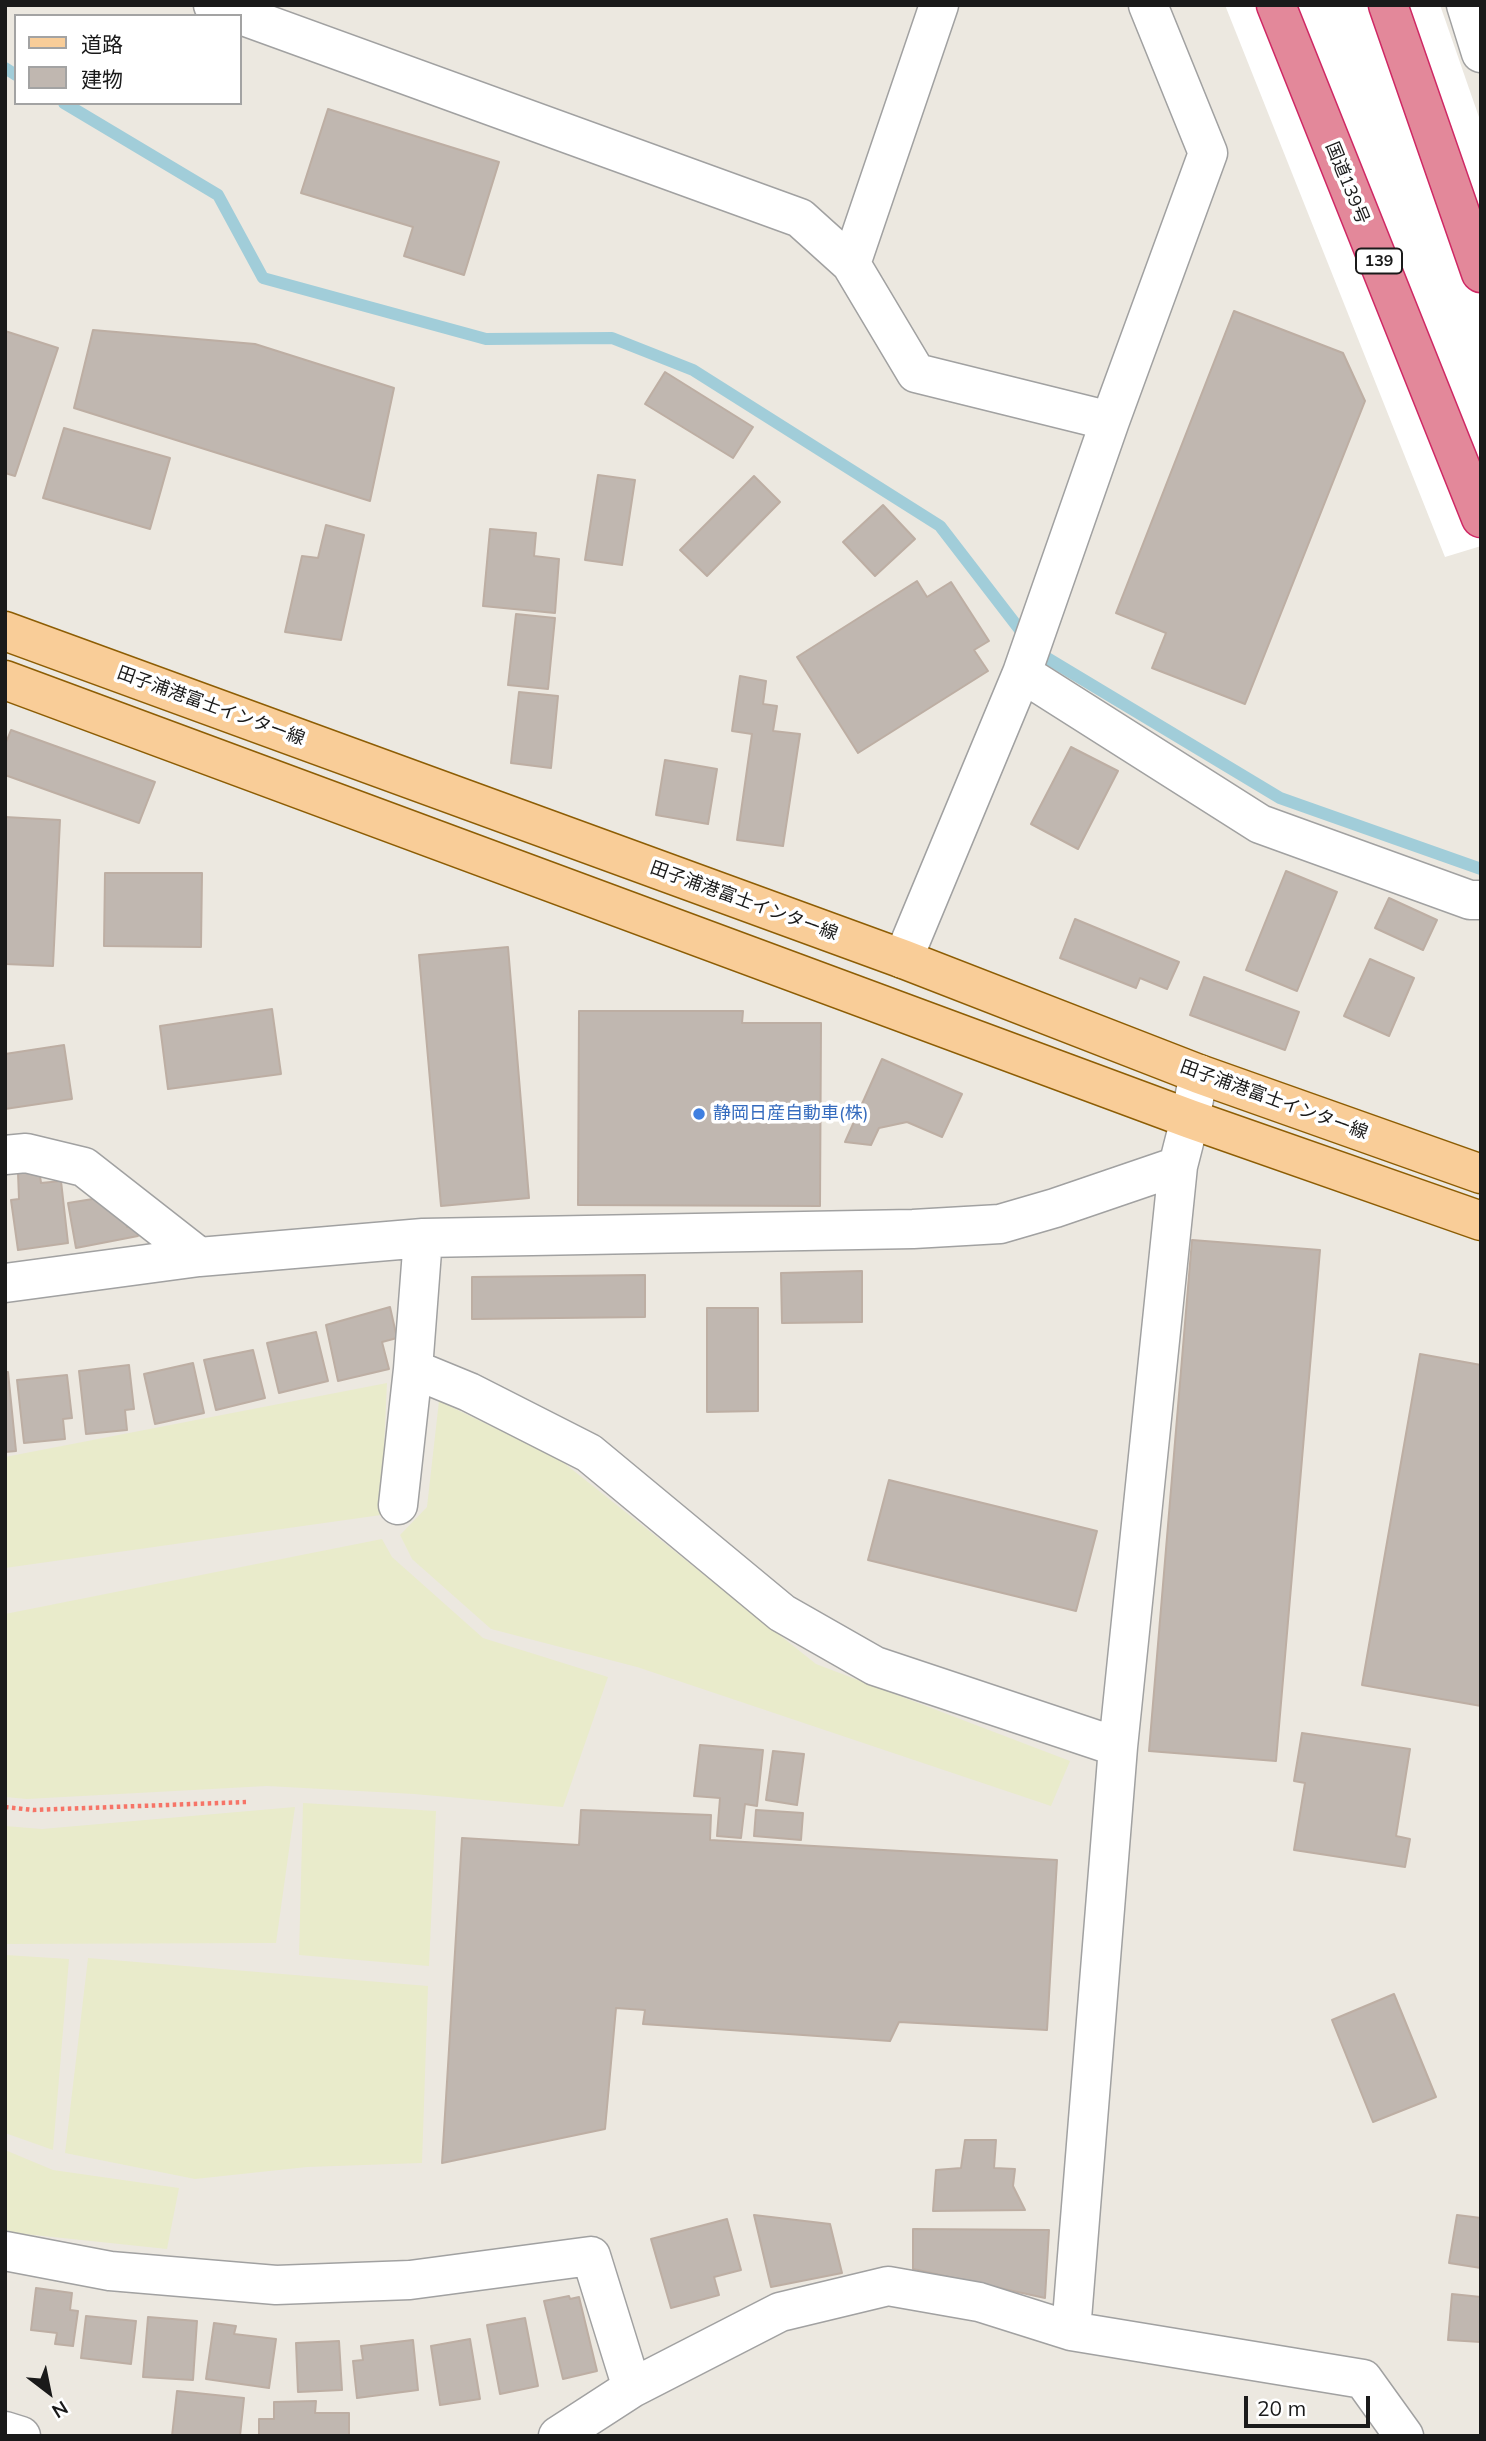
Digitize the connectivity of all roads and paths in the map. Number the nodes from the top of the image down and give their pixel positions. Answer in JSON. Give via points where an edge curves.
{"nodes":[{"id":1,"x":214,"y":5,"type":"edge"},
{"id":2,"x":939,"y":5,"type":"edge"},
{"id":3,"x":1148,"y":5,"type":"edge"},
{"id":4,"x":1276,"y":5,"type":"edge"},
{"id":5,"x":1388,"y":5,"type":"edge"},
{"id":6,"x":1466,"y":5,"type":"edge"},
{"id":7,"x":239,"y":14,"type":"edge"},
{"id":8,"x":242,"y":15,"type":"edge"},
{"id":9,"x":1481,"y":53,"type":"edge"},
{"id":10,"x":851,"y":264,"type":"junction"},
{"id":11,"x":1481,"y":273,"type":"edge"},
{"id":12,"x":1110,"y":421,"type":"junction"},
{"id":13,"x":1481,"y":517,"type":"edge"},
{"id":14,"x":5,"y":631,"type":"edge"},
{"id":15,"x":1021,"y":673,"type":"junction"},
{"id":16,"x":5,"y":680,"type":"edge"},
{"id":17,"x":1481,"y":900,"type":"edge"},
{"id":18,"x":903,"y":959,"type":"junction"},
{"id":19,"x":1199,"y":1074,"type":"junction"},
{"id":20,"x":1190,"y":1119,"type":"junction"},
{"id":21,"x":5,"y":1155,"type":"edge"},
{"id":22,"x":1178,"y":1166,"type":"junction"},
{"id":23,"x":1481,"y":1174,"type":"edge"},
{"id":24,"x":1481,"y":1221,"type":"edge"},
{"id":25,"x":423,"y":1238,"type":"junction"},
{"id":26,"x":199,"y":1256,"type":"junction"},
{"id":27,"x":5,"y":1283,"type":"edge"},
{"id":28,"x":413,"y":1369,"type":"junction"},
{"id":29,"x":398,"y":1505,"type":"dead end"},
{"id":30,"x":1118,"y":1748,"type":"junction"},
{"id":31,"x":246,"y":1802,"type":"dead end"},
{"id":32,"x":5,"y":1807,"type":"edge"},
{"id":33,"x":5,"y":2252,"type":"edge"},
{"id":34,"x":1071,"y":2331,"type":"junction"},
{"id":35,"x":632,"y":2388,"type":"junction"},
{"id":36,"x":5,"y":2431,"type":"edge"},
{"id":37,"x":21,"y":2436,"type":"edge"},
{"id":38,"x":558,"y":2436,"type":"edge"},
{"id":39,"x":1404,"y":2436,"type":"edge"}],
"edges":[{"from":1,"to":7,"type":"street"},
{"from":2,"to":10,"type":"street"},
{"from":3,"to":12,"type":"street","via":[[1208,153]]},
{"from":4,"to":13,"type":"highway","name":"国道139号","number":"139"},
{"from":5,"to":11,"type":"highway"},
{"from":6,"to":9,"type":"street"},
{"from":8,"to":10,"type":"street","via":[[800,218]]},
{"from":10,"to":12,"type":"street","via":[[916,373]]},
{"from":12,"to":15,"type":"street"},
{"from":14,"to":18,"type":"main road","name":"田子浦港富士インター線"},
{"from":15,"to":17,"type":"street","via":[[1260,824],[1470,900]]},
{"from":15,"to":18,"type":"street"},
{"from":16,"to":20,"type":"main road"},
{"from":18,"to":19,"type":"main road","name":"田子浦港富士インター線"},
{"from":19,"to":20,"type":"street"},
{"from":19,"to":23,"type":"main road","name":"田子浦港富士インター線"},
{"from":20,"to":22,"type":"street"},
{"from":20,"to":24,"type":"main road"},
{"from":21,"to":26,"type":"street","via":[[26,1153],[84,1167]]},
{"from":22,"to":25,"type":"street","via":[[1000,1224]]},
{"from":22,"to":30,"type":"street"},
{"from":25,"to":26,"type":"street"},
{"from":25,"to":28,"type":"street"},
{"from":26,"to":27,"type":"street"},
{"from":28,"to":29,"type":"street"},
{"from":28,"to":30,"type":"street","via":[[589,1453],[782,1613],[875,1667]]},
{"from":30,"to":34,"type":"street"},
{"from":31,"to":32,"type":"path","via":[[33,1810]]},
{"from":33,"to":35,"type":"street","via":[[110,2271],[276,2285],[411,2280],[591,2256]]},
{"from":34,"to":35,"type":"street","via":[[979,2302],[888,2286],[780,2312]]},
{"from":34,"to":39,"type":"street","via":[[1363,2379]]},
{"from":35,"to":38,"type":"street"},
{"from":36,"to":37,"type":"street"}]}
